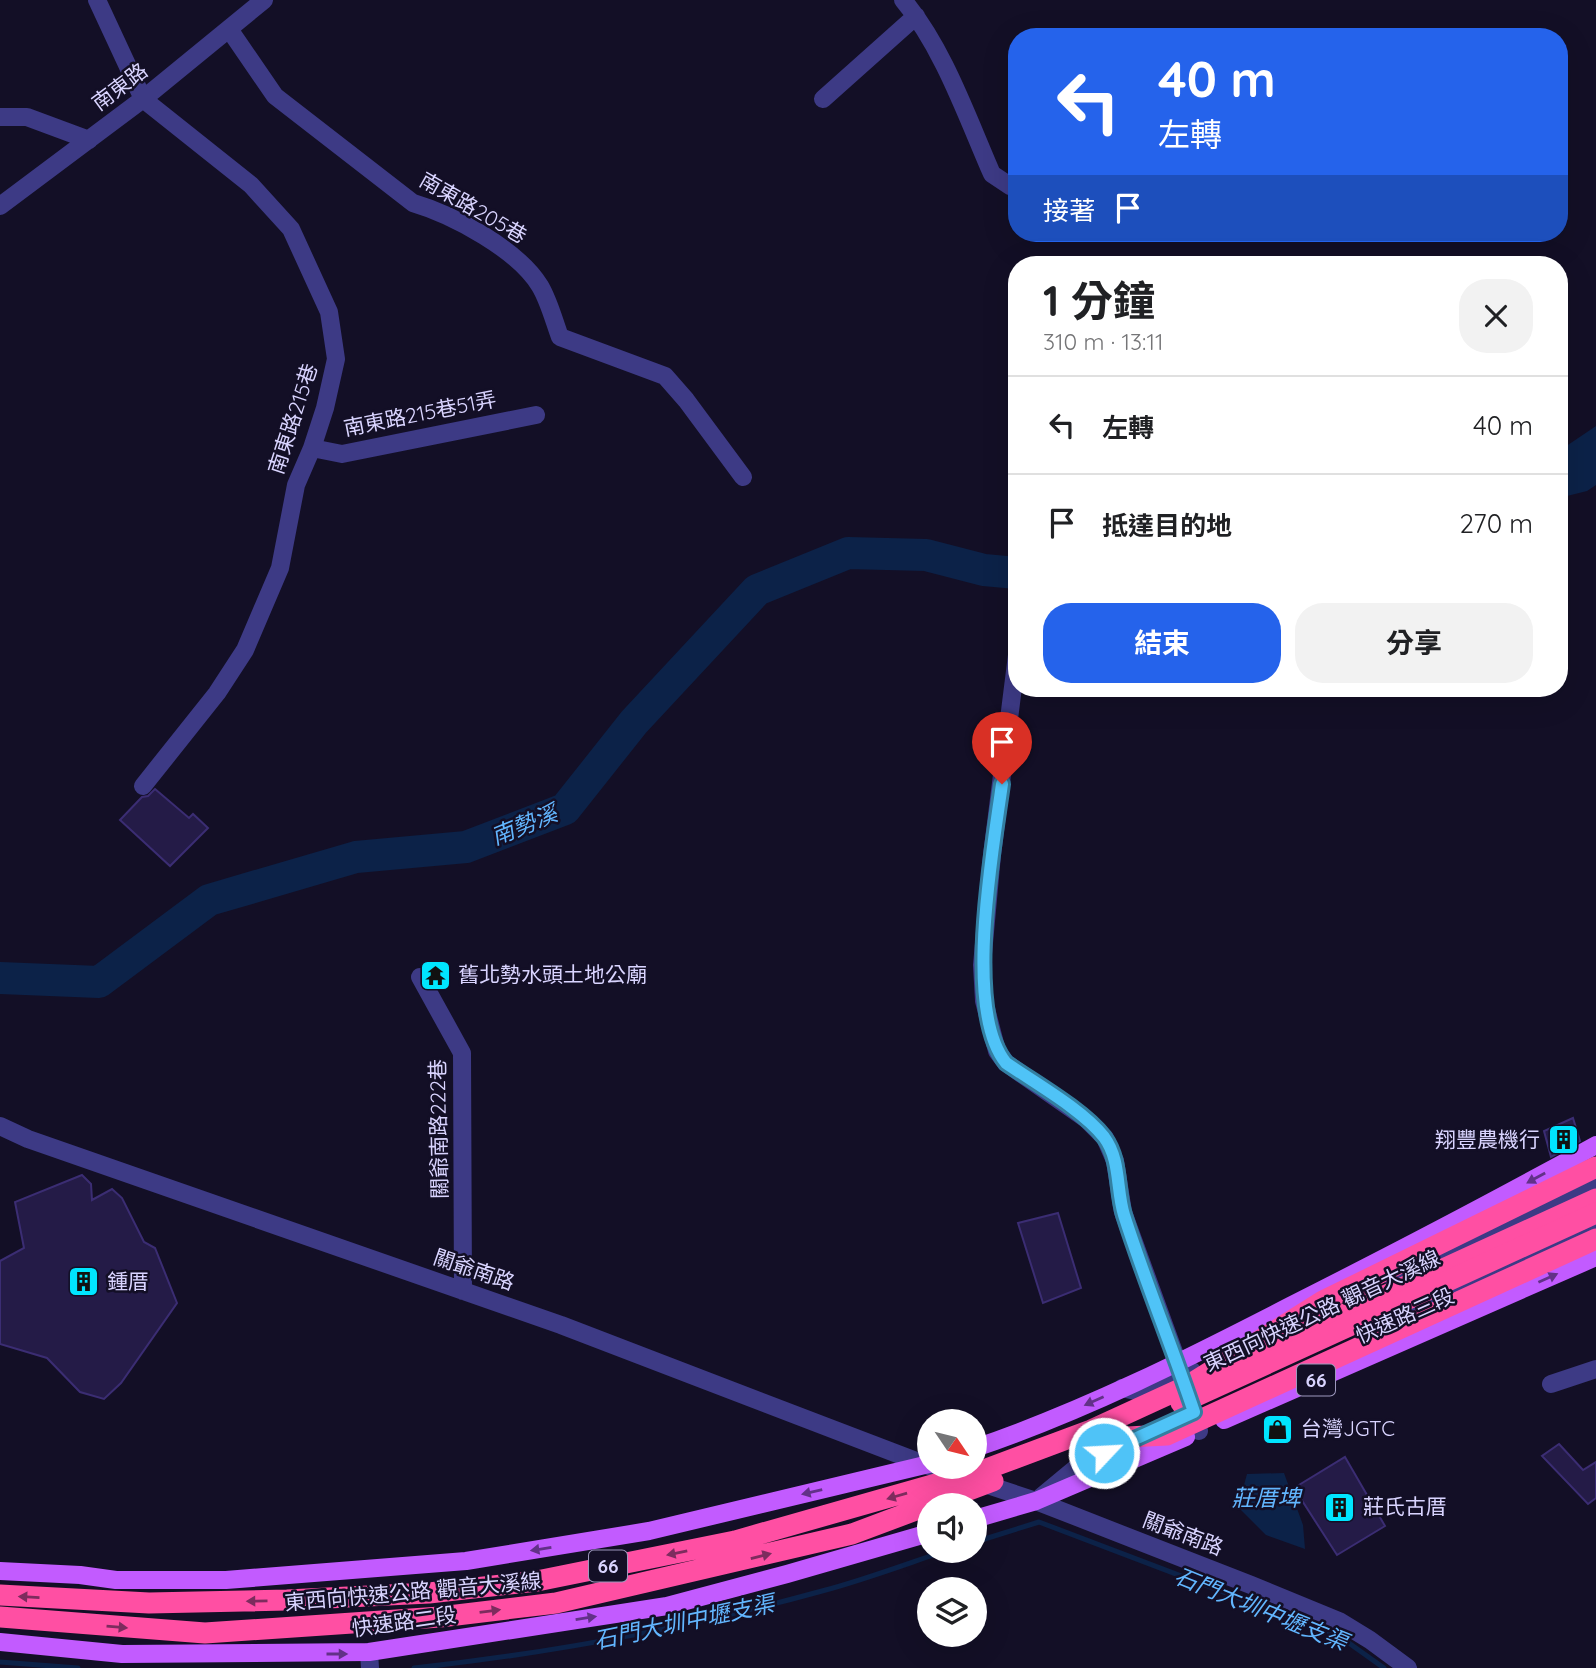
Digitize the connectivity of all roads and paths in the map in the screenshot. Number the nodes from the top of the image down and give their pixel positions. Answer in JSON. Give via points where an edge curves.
{"nodes":[{"id":1,"x":97,"y":0,"type":"edge"},
{"id":2,"x":264,"y":0,"type":"edge"},
{"id":3,"x":903,"y":0,"type":"edge"},
{"id":4,"x":916,"y":16,"type":"junction"},
{"id":5,"x":229,"y":29,"type":"junction"},
{"id":6,"x":143,"y":99,"type":"junction"},
{"id":7,"x":824,"y":99,"type":"dead end"},
{"id":8,"x":0,"y":117,"type":"edge"},
{"id":9,"x":89,"y":140,"type":"junction"},
{"id":10,"x":1008,"y":185,"type":"edge"},
{"id":11,"x":0,"y":205,"type":"edge"},
{"id":12,"x":536,"y":415,"type":"dead end"},
{"id":13,"x":312,"y":448,"type":"junction"},
{"id":14,"x":743,"y":477,"type":"dead end"},
{"id":15,"x":1012,"y":697,"type":"edge"},
{"id":16,"x":143,"y":786,"type":"dead end"},
{"id":17,"x":421,"y":977,"type":"dead end"},
{"id":18,"x":0,"y":1126,"type":"edge"},
{"id":19,"x":1596,"y":1145,"type":"edge"},
{"id":20,"x":1596,"y":1167,"type":"edge"},
{"id":21,"x":1596,"y":1185,"type":"edge"},
{"id":22,"x":1596,"y":1199,"type":"edge"},
{"id":23,"x":1596,"y":1213,"type":"edge"},
{"id":24,"x":1596,"y":1227,"type":"edge"},
{"id":25,"x":1596,"y":1239,"type":"edge"},
{"id":26,"x":1596,"y":1257,"type":"edge"},
{"id":27,"x":463,"y":1291,"type":"junction"},
{"id":28,"x":1596,"y":1369,"type":"edge"},
{"id":29,"x":1183,"y":1375,"type":"junction"},
{"id":30,"x":1551,"y":1384,"type":"dead end"},
{"id":31,"x":1194,"y":1412,"type":"junction"},
{"id":32,"x":1199,"y":1431,"type":"junction"},
{"id":33,"x":1107,"y":1438,"type":"junction"},
{"id":34,"x":987,"y":1444,"type":"edge"},
{"id":35,"x":917,"y":1460,"type":"edge"},
{"id":36,"x":917,"y":1468,"type":"edge"},
{"id":37,"x":971,"y":1479,"type":"edge"},
{"id":38,"x":1036,"y":1501,"type":"junction"},
{"id":39,"x":987,"y":1515,"type":"edge"},
{"id":40,"x":917,"y":1536,"type":"edge"},
{"id":41,"x":0,"y":1571,"type":"edge"},
{"id":42,"x":0,"y":1595,"type":"edge"},
{"id":43,"x":0,"y":1617,"type":"edge"},
{"id":44,"x":0,"y":1642,"type":"edge"},
{"id":45,"x":370,"y":1660,"type":"edge"},
{"id":46,"x":1409,"y":1668,"type":"edge"}],
"edges":[{"from":1,"to":6,"type":"street"},
{"from":2,"to":5,"type":"street","name":"南東路"},
{"from":3,"to":4,"type":"street"},
{"from":4,"to":7,"type":"street"},
{"from":4,"to":10,"type":"street","via":[[992,174]]},
{"from":5,"to":6,"type":"street","name":"南東路"},
{"from":5,"to":14,"type":"street","name":"南東路205巷","via":[[275,96],[413,203],[486,237],[526,265],[542,288],[560,337],[665,376]]},
{"from":6,"to":9,"type":"street","name":"南東路"},
{"from":6,"to":13,"type":"street","name":"南東路215巷","via":[[251,185],[291,229],[329,312],[336,359]]},
{"from":8,"to":9,"type":"street","via":[[27,117]]},
{"from":9,"to":11,"type":"street","name":"南東路"},
{"from":12,"to":13,"type":"street","name":"南東路215巷51弄","via":[[342,454]]},
{"from":13,"to":16,"type":"street","name":"南東路215巷","via":[[296,485],[280,568],[245,650]]},
{"from":15,"to":29,"type":"street","via":[[982,965],[984,1001],[997,1051],[1006,1063],[1086,1119],[1105,1139],[1115,1161],[1123,1212]]},
{"from":17,"to":27,"type":"street","name":"關爺南路222巷","via":[[462,1053]]},
{"from":18,"to":27,"type":"street","name":"關爺南路"},
{"from":19,"to":29,"type":"main road","name":"快速路三段","number":"66","one_way":true},
{"from":20,"to":29,"type":"highway","bridge":true},
{"from":21,"to":29,"type":"street","name":"快速路三段"},
{"from":22,"to":29,"type":"highway","name":"東西向快速公路 觀音大溪線","number":"66","bridge":true},
{"from":23,"to":33,"type":"highway","name":"東西向快速公路 觀音大溪線","number":"66","bridge":true},
{"from":24,"to":31,"type":"street","name":"快速路三段"},
{"from":25,"to":33,"type":"highway","bridge":true,"via":[[1167,1435]]},
{"from":32,"to":26,"type":"main road","name":"快速路三段","number":"66","one_way":true},
{"from":27,"to":35,"type":"street","name":"關爺南路"},
{"from":28,"to":30,"type":"street"},
{"from":29,"to":31,"type":"street"},
{"from":29,"to":34,"type":"main road","name":"快速路三段","number":"66","one_way":true,"via":[[1122,1388]]},
{"from":29,"to":42,"type":"highway","name":"東西向快速公路 觀音大溪線","number":"66","one_way":true,"bridge":true,"via":[[1091,1430],[981,1471],[735,1541],[537,1581],[429,1593],[287,1600],[149,1603]]},
{"from":31,"to":32,"type":"street"},
{"from":31,"to":38,"type":"street","name":"快速路三段","via":[[1082,1463]]},
{"from":32,"to":38,"type":"main road","name":"快速路三段","number":"66"},
{"from":43,"to":33,"type":"highway","name":"東西向快速公路 觀音大溪線","number":"66","one_way":true,"bridge":true,"via":[[205,1633],[440,1618],[556,1603],[852,1534]]},
{"from":36,"to":41,"type":"main road","number":"66","one_way":true,"via":[[649,1531],[466,1561],[226,1580],[116,1580]]},
{"from":37,"to":38,"type":"street","name":"關爺南路"},
{"from":38,"to":39,"type":"main road","number":"66"},
{"from":38,"to":46,"type":"street","name":"關爺南路","via":[[1339,1621]]},
{"from":45,"to":40,"type":"main road","name":"快速路二段","number":"66","one_way":true,"via":[[667,1606]]},
{"from":44,"to":45,"type":"main road","name":"快速路二段","number":"66","one_way":true,"via":[[122,1654]]}]}
